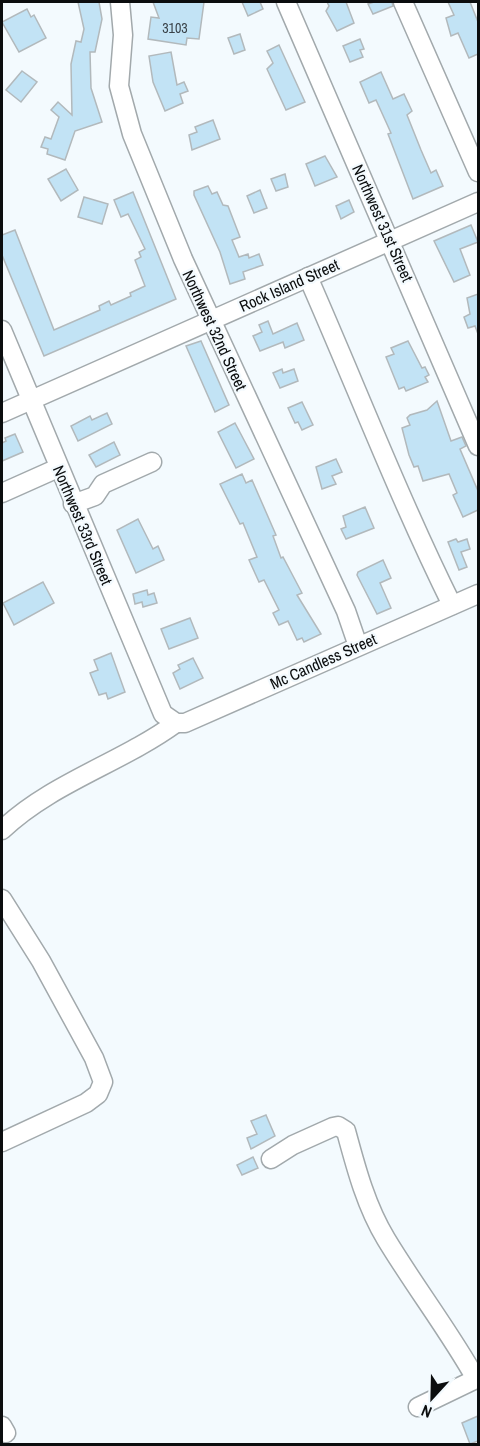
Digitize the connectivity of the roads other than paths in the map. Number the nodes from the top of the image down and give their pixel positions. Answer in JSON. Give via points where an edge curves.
{"nodes":[{"id":1,"x":120,"y":2,"type":"edge"},
{"id":2,"x":286,"y":2,"type":"edge"},
{"id":3,"x":404,"y":2,"type":"edge"},
{"id":4,"x":478,"y":172,"type":"edge"},
{"id":5,"x":478,"y":202,"type":"edge"},
{"id":6,"x":391,"y":240,"type":"junction"},
{"id":7,"x":308,"y":277,"type":"junction"},
{"id":8,"x":211,"y":319,"type":"junction"},
{"id":9,"x":2,"y":330,"type":"edge"},
{"id":10,"x":29,"y":399,"type":"junction"},
{"id":11,"x":2,"y":412,"type":"edge"},
{"id":12,"x":478,"y":446,"type":"edge"},
{"id":13,"x":152,"y":462,"type":"dead end"},
{"id":14,"x":58,"y":468,"type":"junction"},
{"id":15,"x":2,"y":493,"type":"edge"},
{"id":16,"x":73,"y":504,"type":"junction"},
{"id":17,"x":478,"y":594,"type":"edge"},
{"id":18,"x":453,"y":605,"type":"junction"},
{"id":19,"x":358,"y":646,"type":"junction"},
{"id":20,"x":172,"y":721,"type":"junction"},
{"id":21,"x":2,"y":830,"type":"edge"},
{"id":22,"x":2,"y":899,"type":"edge"},
{"id":23,"x":2,"y":1142,"type":"edge"},
{"id":24,"x":272,"y":1159,"type":"dead end"},
{"id":25,"x":477,"y":1379,"type":"edge"},
{"id":26,"x":418,"y":1407,"type":"dead end"}],
"edges":[{"from":1,"to":8,"type":"street","name":"Northwest 32nd Street","via":[[123,109]]},
{"from":2,"to":6,"type":"street","name":"Northwest 31st Street"},
{"from":3,"to":4,"type":"street"},
{"from":5,"to":6,"type":"street","name":"Rock Island Street"},
{"from":6,"to":7,"type":"street","name":"Rock Island Street"},
{"from":6,"to":12,"type":"street","name":"Northwest 31st Street"},
{"from":7,"to":8,"type":"street","name":"Rock Island Street"},
{"from":7,"to":18,"type":"street","via":[[418,535]]},
{"from":8,"to":10,"type":"street","name":"Rock Island Street"},
{"from":8,"to":19,"type":"street","name":"Northwest 32nd Street","via":[[346,611]]},
{"from":9,"to":10,"type":"street","name":"Northwest 33rd Street"},
{"from":10,"to":11,"type":"street","name":"Rock Island Street"},
{"from":10,"to":14,"type":"street","name":"Northwest 33rd Street"},
{"from":13,"to":16,"type":"street","via":[[103,484],[95,496]]},
{"from":14,"to":15,"type":"street"},
{"from":14,"to":16,"type":"street","name":"Northwest 33rd Street"},
{"from":16,"to":20,"type":"street","name":"Northwest 33rd Street","via":[[163,714]]},
{"from":17,"to":18,"type":"street","name":"Mc Candless Street"},
{"from":18,"to":19,"type":"street","name":"Mc Candless Street"},
{"from":19,"to":20,"type":"street","name":"Mc Candless Street","via":[[184,723]]},
{"from":20,"to":21,"type":"street","name":"Mc Candless Street","via":[[149,743],[24,809]]},
{"from":22,"to":23,"type":"street","via":[[41,961],[103,1082],[98,1094],[86,1102]]},
{"from":24,"to":25,"type":"street","via":[[333,1127],[346,1131],[353,1161],[385,1237]]},
{"from":25,"to":26,"type":"street"}]}
